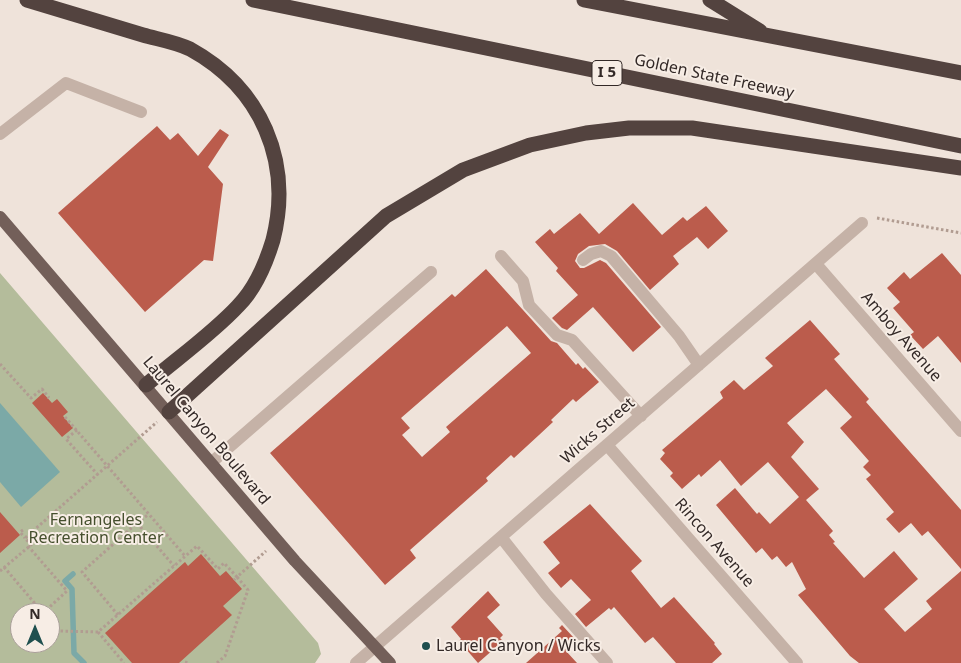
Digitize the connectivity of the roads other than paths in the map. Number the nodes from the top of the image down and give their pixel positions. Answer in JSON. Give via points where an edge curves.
{"nodes":[{"id":1,"x":27,"y":0,"type":"edge"},
{"id":2,"x":254,"y":0,"type":"edge"},
{"id":3,"x":584,"y":0,"type":"edge"},
{"id":4,"x":710,"y":0,"type":"edge"},
{"id":5,"x":768,"y":36,"type":"junction"},
{"id":6,"x":961,"y":73,"type":"edge"},
{"id":7,"x":140,"y":112,"type":"dead end"},
{"id":8,"x":0,"y":134,"type":"edge"},
{"id":9,"x":961,"y":146,"type":"edge"},
{"id":10,"x":961,"y":168,"type":"edge"},
{"id":11,"x":0,"y":217,"type":"edge"},
{"id":12,"x":862,"y":223,"type":"road end"},
{"id":13,"x":501,"y":256,"type":"dead end"},
{"id":14,"x":583,"y":260,"type":"dead end"},
{"id":15,"x":816,"y":264,"type":"junction"},
{"id":16,"x":431,"y":272,"type":"dead end"},
{"id":17,"x":699,"y":365,"type":"junction"},
{"id":18,"x":146,"y":385,"type":"junction"},
{"id":19,"x":169,"y":412,"type":"junction"},
{"id":20,"x":641,"y":416,"type":"junction"},
{"id":21,"x":961,"y":431,"type":"edge"},
{"id":22,"x":607,"y":445,"type":"junction"},
{"id":23,"x":212,"y":462,"type":"junction"},
{"id":24,"x":501,"y":537,"type":"junction"},
{"id":25,"x":375,"y":646,"type":"junction"},
{"id":26,"x":356,"y":663,"type":"edge"},
{"id":27,"x":390,"y":663,"type":"edge"},
{"id":28,"x":607,"y":663,"type":"edge"},
{"id":29,"x":797,"y":663,"type":"edge"}],
"edges":[{"from":1,"to":18,"type":"highway","via":[[189,48],[236,82],[254,106],[274,151],[279,174],[279,217],[269,254],[257,278],[238,306]]},
{"from":2,"to":9,"type":"highway","name":"Golden State Freeway","number":"I 5"},
{"from":3,"to":5,"type":"highway"},
{"from":4,"to":5,"type":"highway"},
{"from":5,"to":6,"type":"highway"},
{"from":7,"to":8,"type":"street","via":[[66,83]]},
{"from":10,"to":19,"type":"highway","via":[[692,128],[621,129],[530,145],[463,170],[386,216]]},
{"from":11,"to":18,"type":"main road","name":"Laurel Canyon Boulevard"},
{"from":12,"to":15,"type":"street","name":"Wicks Street"},
{"from":13,"to":20,"type":"street","via":[[523,281],[529,305],[549,328],[557,335],[572,340]]},
{"from":14,"to":17,"type":"street","via":[[601,251],[611,256],[679,336]]},
{"from":15,"to":17,"type":"street","name":"Wicks Street"},
{"from":15,"to":21,"type":"street","name":"Amboy Avenue"},
{"from":16,"to":23,"type":"street"},
{"from":17,"to":20,"type":"street","name":"Wicks Street"},
{"from":18,"to":19,"type":"main road","name":"Laurel Canyon Boulevard"},
{"from":19,"to":23,"type":"main road","name":"Laurel Canyon Boulevard"},
{"from":20,"to":22,"type":"street","name":"Wicks Street"},
{"from":22,"to":24,"type":"street","name":"Wicks Street"},
{"from":22,"to":29,"type":"street","name":"Rincon Avenue"},
{"from":23,"to":25,"type":"main road","name":"Laurel Canyon Boulevard","via":[[277,540]]},
{"from":24,"to":25,"type":"street","name":"Wicks Street"},
{"from":24,"to":28,"type":"street"},
{"from":25,"to":26,"type":"street","name":"Wicks Street"},
{"from":25,"to":27,"type":"main road","name":"Laurel Canyon Boulevard"}]}
